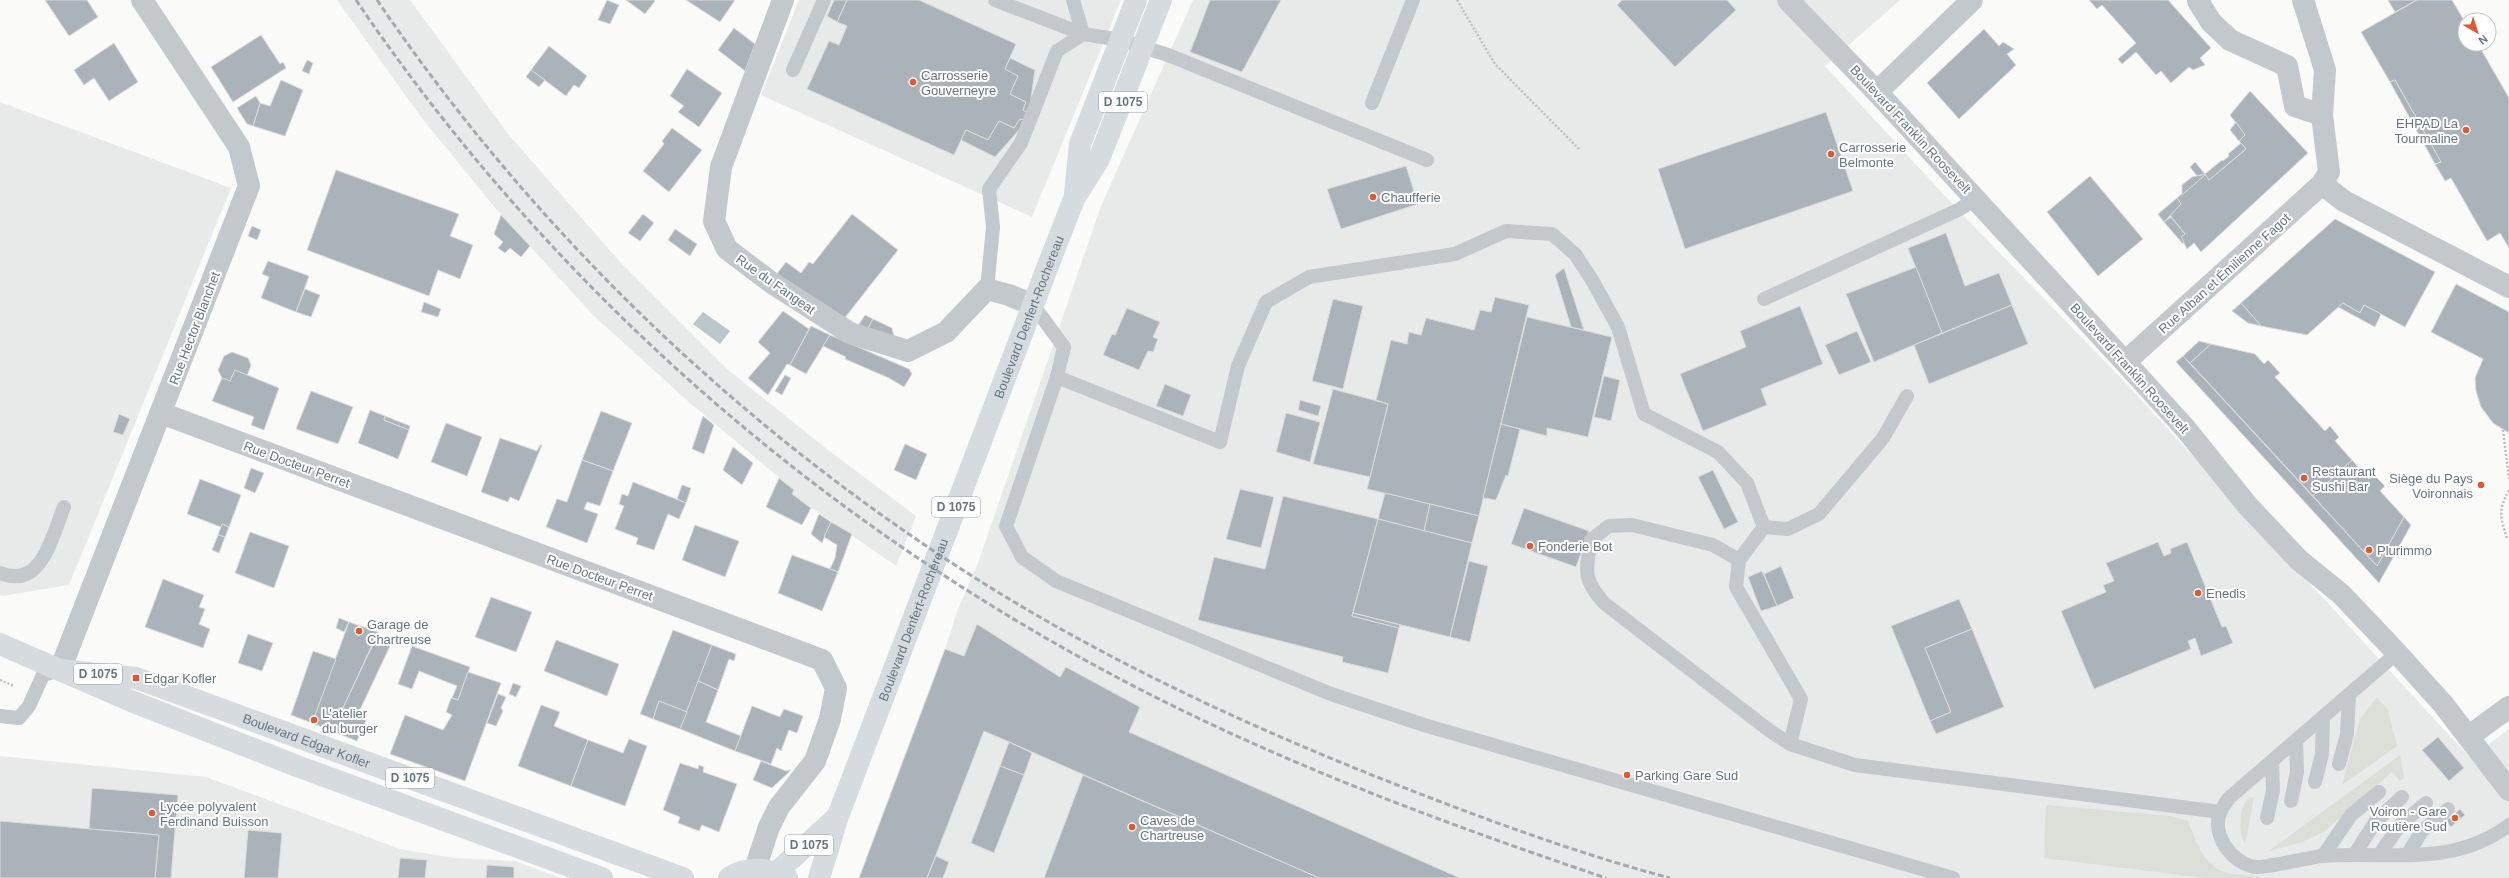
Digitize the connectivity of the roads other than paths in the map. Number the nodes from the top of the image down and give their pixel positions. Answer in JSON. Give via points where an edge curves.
{"nodes":[{"id":1,"x":142,"y":0,"type":"edge"},
{"id":2,"x":783,"y":0,"type":"edge"},
{"id":3,"x":824,"y":0,"type":"edge"},
{"id":4,"x":994,"y":0,"type":"edge"},
{"id":5,"x":1073,"y":0,"type":"edge"},
{"id":6,"x":1136,"y":0,"type":"edge"},
{"id":7,"x":1161,"y":0,"type":"edge"},
{"id":8,"x":1413,"y":0,"type":"edge"},
{"id":9,"x":1788,"y":0,"type":"edge"},
{"id":10,"x":1972,"y":0,"type":"edge"},
{"id":11,"x":2198,"y":0,"type":"edge"},
{"id":12,"x":2302,"y":0,"type":"edge"},
{"id":13,"x":1083,"y":34,"type":"junction"},
{"id":14,"x":1121,"y":40,"type":"junction"},
{"id":15,"x":1143,"y":48,"type":"junction"},
{"id":16,"x":793,"y":70,"type":"dead end"},
{"id":17,"x":1877,"y":92,"type":"junction"},
{"id":18,"x":1372,"y":103,"type":"dead end"},
{"id":19,"x":2322,"y":115,"type":"junction"},
{"id":20,"x":1428,"y":160,"type":"dead end"},
{"id":21,"x":2322,"y":184,"type":"junction"},
{"id":22,"x":1074,"y":199,"type":"junction"},
{"id":23,"x":1976,"y":199,"type":"junction"},
{"id":24,"x":2509,"y":287,"type":"edge"},
{"id":25,"x":987,"y":289,"type":"junction"},
{"id":26,"x":1764,"y":299,"type":"dead end"},
{"id":27,"x":1033,"y":305,"type":"junction"},
{"id":28,"x":2125,"y":362,"type":"junction"},
{"id":29,"x":1057,"y":377,"type":"junction"},
{"id":30,"x":1907,"y":396,"type":"dead end"},
{"id":31,"x":161,"y":413,"type":"junction"},
{"id":32,"x":64,"y":507,"type":"dead end"},
{"id":33,"x":1764,"y":527,"type":"junction"},
{"id":34,"x":1739,"y":560,"type":"junction"},
{"id":35,"x":0,"y":573,"type":"edge"},
{"id":36,"x":0,"y":644,"type":"edge"},
{"id":37,"x":2397,"y":653,"type":"junction"},
{"id":38,"x":60,"y":670,"type":"junction"},
{"id":39,"x":2350,"y":695,"type":"junction"},
{"id":40,"x":2509,"y":707,"type":"edge"},
{"id":41,"x":0,"y":716,"type":"edge"},
{"id":42,"x":2323,"y":718,"type":"junction"},
{"id":43,"x":2468,"y":737,"type":"junction"},
{"id":44,"x":2296,"y":741,"type":"junction"},
{"id":45,"x":1790,"y":744,"type":"junction"},
{"id":46,"x":2272,"y":762,"type":"junction"},
{"id":47,"x":2339,"y":764,"type":"dead end"},
{"id":48,"x":2315,"y":782,"type":"dead end"},
{"id":49,"x":2509,"y":790,"type":"edge"},
{"id":50,"x":2379,"y":792,"type":"dead end"},
{"id":51,"x":2402,"y":797,"type":"dead end"},
{"id":52,"x":2291,"y":801,"type":"dead end"},
{"id":53,"x":2426,"y":803,"type":"dead end"},
{"id":54,"x":2448,"y":809,"type":"dead end"},
{"id":55,"x":2220,"y":812,"type":"junction"},
{"id":56,"x":838,"y":816,"type":"junction"},
{"id":57,"x":2267,"y":818,"type":"dead end"},
{"id":58,"x":2509,"y":825,"type":"edge"},
{"id":59,"x":2354,"y":855,"type":"junction"},
{"id":60,"x":2407,"y":855,"type":"junction"},
{"id":61,"x":2323,"y":856,"type":"junction"},
{"id":62,"x":2379,"y":856,"type":"junction"},
{"id":63,"x":755,"y":869,"type":"junction"},
{"id":64,"x":782,"y":875,"type":"edge"},
{"id":65,"x":602,"y":878,"type":"edge"},
{"id":66,"x":683,"y":878,"type":"edge"},
{"id":67,"x":729,"y":878,"type":"edge"},
{"id":68,"x":819,"y":878,"type":"edge"},
{"id":69,"x":1953,"y":878,"type":"edge"}],
"edges":[{"from":1,"to":31,"type":"street","name":"Rue Hector Blanchet","via":[[238,147],[249,186]]},
{"from":2,"to":25,"type":"street","name":"Rue du Fangeat","via":[[721,167],[714,221],[727,249],[772,283],[850,333],[908,351],[946,332]]},
{"from":3,"to":16,"type":"lane"},
{"from":4,"to":13,"type":"lane"},
{"from":5,"to":13,"type":"lane"},
{"from":6,"to":14,"type":"main road","name":"Boulevard Denfert-Rochereau","number":"D 1075"},
{"from":7,"to":15,"type":"main road","name":"Boulevard Denfert-Rochereau","number":"D 1075"},
{"from":8,"to":18,"type":"lane"},
{"from":9,"to":17,"type":"street","name":"Boulevard Franklin Roosevelt"},
{"from":10,"to":17,"type":"street"},
{"from":11,"to":19,"type":"street","via":[[2211,22],[2230,40],[2287,66],[2294,106]]},
{"from":12,"to":19,"type":"street","name":"Rue Alban et Émilienne Fagot","via":[[2325,70]]},
{"from":13,"to":14,"type":"lane"},
{"from":13,"to":25,"type":"lane","via":[[1057,51],[1021,143],[989,189],[993,227]]},
{"from":14,"to":15,"type":"lane"},
{"from":14,"to":22,"type":"main road","name":"Boulevard Denfert-Rochereau","number":"D 1075","via":[[1080,144]]},
{"from":15,"to":20,"type":"lane","via":[[1168,55]]},
{"from":15,"to":22,"type":"main road","name":"Boulevard Denfert-Rochereau","number":"D 1075","via":[[1099,159]]},
{"from":17,"to":23,"type":"street","name":"Boulevard Franklin Roosevelt"},
{"from":19,"to":21,"type":"street","name":"Rue Alban et Émilienne Fagot","via":[[2329,172]]},
{"from":21,"to":24,"type":"street","via":[[2344,201]]},
{"from":21,"to":28,"type":"street","name":"Rue Alban et Émilienne Fagot"},
{"from":22,"to":27,"type":"main road","name":"Boulevard Denfert-Rochereau","number":"D 1075"},
{"from":23,"to":26,"type":"lane","via":[[1958,210]]},
{"from":23,"to":28,"type":"street","name":"Boulevard Franklin Roosevelt"},
{"from":25,"to":27,"type":"street"},
{"from":27,"to":29,"type":"lane","via":[[1064,347]]},
{"from":27,"to":56,"type":"main road","name":"Boulevard Denfert-Rochereau","number":"D 1075"},
{"from":28,"to":37,"type":"street","name":"Boulevard Franklin Roosevelt","via":[[2185,428],[2247,506],[2298,560],[2341,594]]},
{"from":29,"to":33,"type":"lane","via":[[1220,442],[1238,366],[1266,302],[1309,277],[1455,254],[1506,231],[1552,234],[1575,254],[1618,327],[1644,414],[1718,452],[1747,483]]},
{"from":29,"to":69,"type":"lane","via":[[1006,526],[1022,557],[1056,581],[1331,694],[1440,729]]},
{"from":30,"to":33,"type":"lane","via":[[1883,438],[1820,514],[1788,529]]},
{"from":31,"to":38,"type":"street","name":"Rue Hector Blanchet"},
{"from":31,"to":63,"type":"street","name":"Rue Docteur Perret","via":[[822,660],[836,688],[830,719],[815,761],[772,820]]},
{"from":32,"to":35,"type":"lane","via":[[39,566],[28,574],[12,578]]},
{"from":33,"to":34,"type":"lane"},
{"from":34,"to":45,"type":"lane","via":[[1736,587],[1801,699]]},
{"from":34,"to":45,"type":"lane","via":[[1713,545],[1632,525],[1609,526],[1591,540],[1586,571],[1590,587],[1604,603]]},
{"from":36,"to":38,"type":"main road","name":"Boulevard Edgar Kofler","number":"D 1075"},
{"from":37,"to":39,"type":"lane"},
{"from":37,"to":43,"type":"street","name":"Boulevard Franklin Roosevelt","via":[[2443,704]]},
{"from":38,"to":41,"type":"lane","via":[[43,675],[29,706],[19,718]]},
{"from":38,"to":65,"type":"main road","name":"Boulevard Edgar Kofler","number":"D 1075","via":[[131,702],[290,764]]},
{"from":38,"to":66,"type":"main road","name":"Boulevard Edgar Kofler","number":"D 1075","via":[[136,678]]},
{"from":39,"to":42,"type":"lane"},
{"from":39,"to":47,"type":"lane","via":[[2347,734]]},
{"from":40,"to":43,"type":"street"},
{"from":42,"to":44,"type":"lane"},
{"from":42,"to":48,"type":"lane","via":[[2322,754]]},
{"from":43,"to":49,"type":"street","name":"Boulevard Franklin Roosevelt"},
{"from":44,"to":46,"type":"lane"},
{"from":44,"to":52,"type":"lane","via":[[2297,772]]},
{"from":45,"to":55,"type":"lane","via":[[1854,764]]},
{"from":46,"to":55,"type":"lane","via":[[2229,798]]},
{"from":46,"to":57,"type":"lane","via":[[2273,790]]},
{"from":50,"to":61,"type":"lane","via":[[2351,816]]},
{"from":51,"to":59,"type":"lane","via":[[2376,821]]},
{"from":53,"to":62,"type":"lane","via":[[2400,825]]},
{"from":54,"to":60,"type":"lane","via":[[2422,831]]},
{"from":55,"to":61,"type":"lane","via":[[2219,831],[2225,848],[2240,861],[2257,867]]},
{"from":56,"to":64,"type":"main road","name":"Boulevard Denfert-Rochereau","number":"D 1075"},
{"from":56,"to":68,"type":"main road","name":"Boulevard Denfert-Rochereau","number":"D 1075"},
{"from":58,"to":60,"type":"lane","via":[[2479,843],[2454,852]]},
{"from":59,"to":61,"type":"lane"},
{"from":59,"to":62,"type":"lane"},
{"from":60,"to":62,"type":"lane"},
{"from":63,"to":64,"type":"main road"},
{"from":63,"to":67,"type":"main road"}]}
